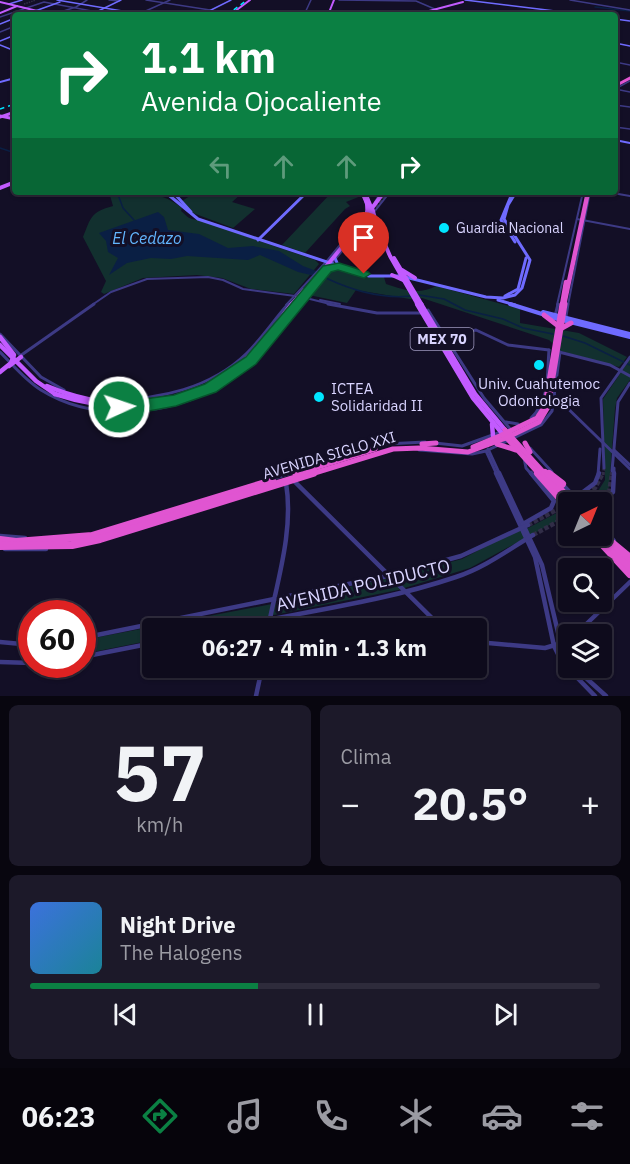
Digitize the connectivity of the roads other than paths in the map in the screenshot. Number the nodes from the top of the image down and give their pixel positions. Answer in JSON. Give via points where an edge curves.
{"nodes":[{"id":1,"x":22,"y":0,"type":"edge"},
{"id":2,"x":64,"y":0,"type":"edge"},
{"id":3,"x":87,"y":0,"type":"edge"},
{"id":4,"x":109,"y":0,"type":"edge"},
{"id":5,"x":146,"y":0,"type":"edge"},
{"id":6,"x":170,"y":0,"type":"edge"},
{"id":7,"x":231,"y":0,"type":"edge"},
{"id":8,"x":251,"y":0,"type":"edge"},
{"id":9,"x":334,"y":0,"type":"edge"},
{"id":10,"x":357,"y":0,"type":"edge"},
{"id":11,"x":570,"y":0,"type":"edge"},
{"id":12,"x":120,"y":1,"type":"edge"},
{"id":13,"x":467,"y":1,"type":"edge"},
{"id":14,"x":57,"y":2,"type":"edge"},
{"id":15,"x":164,"y":3,"type":"junction"},
{"id":16,"x":0,"y":4,"type":"edge"},
{"id":17,"x":8,"y":4,"type":"junction"},
{"id":18,"x":24,"y":4,"type":"dead end"},
{"id":19,"x":81,"y":4,"type":"junction"},
{"id":20,"x":17,"y":6,"type":"junction"},
{"id":21,"x":76,"y":7,"type":"junction"},
{"id":22,"x":26,"y":8,"type":"junction"},
{"id":23,"x":104,"y":8,"type":"junction"},
{"id":24,"x":435,"y":9,"type":"junction"},
{"id":25,"x":37,"y":10,"type":"junction"},
{"id":26,"x":210,"y":10,"type":"junction"},
{"id":27,"x":630,"y":10,"type":"edge"},
{"id":28,"x":14,"y":12,"type":"edge"},
{"id":29,"x":32,"y":12,"type":"edge"},
{"id":30,"x":43,"y":12,"type":"edge"},
{"id":31,"x":61,"y":12,"type":"edge"},
{"id":32,"x":97,"y":12,"type":"joint"},
{"id":33,"x":127,"y":12,"type":"edge"},
{"id":34,"x":144,"y":12,"type":"edge"},
{"id":35,"x":206,"y":12,"type":"edge"},
{"id":36,"x":207,"y":12,"type":"edge"},
{"id":37,"x":235,"y":12,"type":"edge"},
{"id":38,"x":425,"y":12,"type":"edge"},
{"id":39,"x":559,"y":12,"type":"edge"},
{"id":40,"x":0,"y":13,"type":"edge"},
{"id":41,"x":169,"y":195,"type":"edge"},
{"id":42,"x":177,"y":195,"type":"edge"},
{"id":43,"x":302,"y":195,"type":"edge"},
{"id":44,"x":365,"y":195,"type":"edge"},
{"id":45,"x":365,"y":195,"type":"edge"},
{"id":46,"x":380,"y":195,"type":"edge"},
{"id":47,"x":381,"y":195,"type":"edge"},
{"id":48,"x":387,"y":195,"type":"edge"},
{"id":49,"x":513,"y":195,"type":"edge"},
{"id":50,"x":585,"y":195,"type":"edge"},
{"id":51,"x":586,"y":195,"type":"edge"},
{"id":52,"x":367,"y":201,"type":"junction"},
{"id":53,"x":378,"y":206,"type":"junction"},
{"id":54,"x":370,"y":207,"type":"junction"},
{"id":55,"x":372,"y":215,"type":"junction"},
{"id":56,"x":581,"y":219,"type":"junction"},
{"id":57,"x":366,"y":223,"type":"junction"},
{"id":58,"x":374,"y":223,"type":"junction"},
{"id":59,"x":630,"y":229,"type":"edge"},
{"id":60,"x":263,"y":234,"type":"junction"},
{"id":61,"x":250,"y":235,"type":"junction"},
{"id":62,"x":381,"y":237,"type":"junction"},
{"id":63,"x":258,"y":239,"type":"junction"},
{"id":64,"x":266,"y":240,"type":"junction"},
{"id":65,"x":350,"y":241,"type":"junction"},
{"id":66,"x":341,"y":247,"type":"tunnel mouth"},
{"id":67,"x":317,"y":260,"type":"joint"},
{"id":68,"x":327,"y":264,"type":"junction"},
{"id":69,"x":339,"y":266,"type":"junction"},
{"id":70,"x":326,"y":270,"type":"junction"},
{"id":71,"x":402,"y":274,"type":"junction"},
{"id":72,"x":392,"y":275,"type":"junction"},
{"id":73,"x":415,"y":278,"type":"junction"},
{"id":74,"x":410,"y":284,"type":"junction"},
{"id":75,"x":303,"y":294,"type":"junction"},
{"id":76,"x":296,"y":296,"type":"junction"},
{"id":77,"x":414,"y":296,"type":"junction"},
{"id":78,"x":501,"y":297,"type":"junction"},
{"id":79,"x":492,"y":298,"type":"junction"},
{"id":80,"x":424,"y":311,"type":"junction"},
{"id":81,"x":544,"y":315,"type":"joint"},
{"id":82,"x":561,"y":320,"type":"junction"},
{"id":83,"x":273,"y":324,"type":"junction"},
{"id":84,"x":0,"y":335,"type":"edge"},
{"id":85,"x":630,"y":335,"type":"edge"},
{"id":86,"x":441,"y":336,"type":"junction"},
{"id":87,"x":0,"y":343,"type":"edge"},
{"id":88,"x":265,"y":347,"type":"junction"},
{"id":89,"x":14,"y":348,"type":"junction"},
{"id":90,"x":555,"y":351,"type":"junction"},
{"id":91,"x":2,"y":353,"type":"edge"},
{"id":92,"x":630,"y":357,"type":"edge"},
{"id":93,"x":17,"y":359,"type":"junction"},
{"id":94,"x":26,"y":363,"type":"junction"},
{"id":95,"x":18,"y":369,"type":"junction"},
{"id":96,"x":621,"y":369,"type":"junction"},
{"id":97,"x":0,"y":372,"type":"edge"},
{"id":98,"x":630,"y":376,"type":"edge"},
{"id":99,"x":554,"y":382,"type":"junction"},
{"id":100,"x":630,"y":383,"type":"edge"},
{"id":101,"x":54,"y":386,"type":"junction"},
{"id":102,"x":52,"y":394,"type":"junction"},
{"id":103,"x":554,"y":395,"type":"junction"},
{"id":104,"x":67,"y":397,"type":"junction"},
{"id":105,"x":90,"y":397,"type":"junction"},
{"id":106,"x":100,"y":402,"type":"junction"},
{"id":107,"x":545,"y":405,"type":"junction"},
{"id":108,"x":488,"y":416,"type":"junction"},
{"id":109,"x":503,"y":421,"type":"junction"},
{"id":110,"x":518,"y":424,"type":"junction"},
{"id":111,"x":506,"y":430,"type":"junction"},
{"id":112,"x":523,"y":434,"type":"junction"},
{"id":113,"x":493,"y":436,"type":"junction"},
{"id":114,"x":513,"y":438,"type":"junction"},
{"id":115,"x":600,"y":439,"type":"junction"},
{"id":116,"x":523,"y":442,"type":"junction"},
{"id":117,"x":497,"y":444,"type":"junction"},
{"id":118,"x":421,"y":446,"type":"junction"},
{"id":119,"x":434,"y":446,"type":"junction"},
{"id":120,"x":487,"y":450,"type":"junction"},
{"id":121,"x":517,"y":450,"type":"junction"},
{"id":122,"x":444,"y":453,"type":"junction"},
{"id":123,"x":613,"y":454,"type":"junction"},
{"id":124,"x":524,"y":458,"type":"junction"},
{"id":125,"x":540,"y":467,"type":"junction"},
{"id":126,"x":630,"y":467,"type":"edge"},
{"id":127,"x":603,"y":468,"type":"tunnel mouth"},
{"id":128,"x":300,"y":471,"type":"junction"},
{"id":129,"x":612,"y":471,"type":"tunnel mouth"},
{"id":130,"x":289,"y":482,"type":"junction"},
{"id":131,"x":562,"y":484,"type":"junction"},
{"id":132,"x":565,"y":492,"type":"edge"},
{"id":133,"x":568,"y":492,"type":"edge"},
{"id":134,"x":585,"y":492,"type":"edge"},
{"id":135,"x":612,"y":494,"type":"edge"},
{"id":136,"x":558,"y":496,"type":"edge"},
{"id":137,"x":209,"y":499,"type":"junction"},
{"id":138,"x":196,"y":510,"type":"junction"},
{"id":139,"x":523,"y":525,"type":"junction"},
{"id":140,"x":0,"y":538,"type":"edge"},
{"id":141,"x":530,"y":538,"type":"junction"},
{"id":142,"x":612,"y":538,"type":"edge"},
{"id":143,"x":38,"y":539,"type":"junction"},
{"id":144,"x":68,"y":542,"type":"junction"},
{"id":145,"x":612,"y":543,"type":"edge"},
{"id":146,"x":601,"y":546,"type":"edge"},
{"id":147,"x":603,"y":546,"type":"edge"},
{"id":148,"x":612,"y":546,"type":"edge"},
{"id":149,"x":0,"y":548,"type":"edge"},
{"id":150,"x":630,"y":557,"type":"edge"},
{"id":151,"x":630,"y":567,"type":"edge"},
{"id":152,"x":630,"y":574,"type":"edge"},
{"id":153,"x":388,"y":576,"type":"junction"},
{"id":154,"x":630,"y":581,"type":"edge"},
{"id":155,"x":403,"y":591,"type":"junction"},
{"id":156,"x":274,"y":601,"type":"junction"},
{"id":157,"x":271,"y":618,"type":"edge"},
{"id":158,"x":283,"y":618,"type":"edge"},
{"id":159,"x":431,"y":618,"type":"edge"},
{"id":160,"x":586,"y":624,"type":"edge"},
{"id":161,"x":558,"y":632,"type":"edge"},
{"id":162,"x":96,"y":635,"type":"edge"},
{"id":163,"x":0,"y":642,"type":"edge"},
{"id":164,"x":487,"y":643,"type":"edge"},
{"id":165,"x":18,"y":644,"type":"edge"},
{"id":166,"x":142,"y":645,"type":"edge"},
{"id":167,"x":558,"y":645,"type":"edge"},
{"id":168,"x":554,"y":646,"type":"junction"},
{"id":169,"x":96,"y":654,"type":"edge"},
{"id":170,"x":0,"y":662,"type":"edge"},
{"id":171,"x":18,"y":663,"type":"edge"},
{"id":172,"x":260,"y":678,"type":"edge"},
{"id":173,"x":586,"y":678,"type":"edge"},
{"id":174,"x":256,"y":696,"type":"edge"},
{"id":175,"x":596,"y":696,"type":"edge"},
{"id":176,"x":606,"y":696,"type":"edge"}],
"edges":[{"from":1,"to":17,"type":"main road"},
{"from":2,"to":14,"type":"main road"},
{"from":2,"to":19,"type":"main road"},
{"from":3,"to":19,"type":"street"},
{"from":4,"to":12,"type":"street"},
{"from":5,"to":15,"type":"street"},
{"from":6,"to":15,"type":"street"},
{"from":7,"to":26,"type":"main road"},
{"from":7,"to":36,"type":"main road"},
{"from":8,"to":37,"type":"main road"},
{"from":9,"to":24,"type":"street","via":[[416,2]]},
{"from":10,"to":24,"type":"street","via":[[417,1]]},
{"from":11,"to":27,"type":"street"},
{"from":12,"to":23,"type":"main road"},
{"from":13,"to":24,"type":"main road"},
{"from":13,"to":39,"type":"main road"},
{"from":14,"to":21,"type":"street"},
{"from":14,"to":22,"type":"street"},
{"from":14,"to":25,"type":"main road"},
{"from":15,"to":26,"type":"street"},
{"from":15,"to":34,"type":"street"},
{"from":16,"to":17,"type":"main road"},
{"from":17,"to":20,"type":"main road"},
{"from":18,"to":20,"type":"main road"},
{"from":19,"to":21,"type":"street"},
{"from":19,"to":23,"type":"main road"},
{"from":20,"to":22,"type":"main road"},
{"from":20,"to":40,"type":"main road"},
{"from":21,"to":31,"type":"street"},
{"from":21,"to":32,"type":"street"},
{"from":22,"to":25,"type":"main road"},
{"from":22,"to":28,"type":"street"},
{"from":23,"to":32,"type":"main road"},
{"from":23,"to":33,"type":"main road"},
{"from":24,"to":38,"type":"main road"},
{"from":25,"to":29,"type":"main road"},
{"from":25,"to":30,"type":"main road"},
{"from":26,"to":35,"type":"main road"},
{"from":41,"to":63,"type":"main road","via":[[195,217]]},
{"from":42,"to":61,"type":"main road","via":[[196,216]]},
{"from":43,"to":60,"type":"main road"},
{"from":44,"to":52,"type":"main road","number":"MEX 70"},
{"from":45,"to":65,"type":"main road","bridge":true,"via":[[370,214]]},
{"from":46,"to":54,"type":"street"},
{"from":47,"to":62,"type":"main road","bridge":true,"via":[[372,209]]},
{"from":48,"to":53,"type":"street"},
{"from":49,"to":78,"type":"main road","via":[[504,219],[530,260],[522,288],[515,295]]},
{"from":50,"to":56,"type":"highway","name":"AVENIDA SIGLO XXI"},
{"from":51,"to":56,"type":"highway","name":"AVENIDA SIGLO XXI"},
{"from":52,"to":54,"type":"main road","number":"MEX 70"},
{"from":52,"to":54,"type":"main road"},
{"from":53,"to":54,"type":"street"},
{"from":53,"to":55,"type":"street"},
{"from":54,"to":55,"type":"main road","number":"MEX 70"},
{"from":54,"to":55,"type":"street"},
{"from":54,"to":68,"type":"street"},
{"from":55,"to":57,"type":"street"},
{"from":55,"to":58,"type":"main road","number":"MEX 70"},
{"from":55,"to":71,"type":"main road","number":"MEX 70"},
{"from":56,"to":59,"type":"street"},
{"from":56,"to":82,"type":"highway","name":"AVENIDA SIGLO XXI"},
{"from":56,"to":82,"type":"highway","name":"AVENIDA SIGLO XXI","via":[[560,302]]},
{"from":57,"to":58,"type":"main road"},
{"from":57,"to":65,"type":"street"},
{"from":58,"to":62,"type":"main road","number":"MEX 70"},
{"from":60,"to":61,"type":"main road"},
{"from":60,"to":63,"type":"main road"},
{"from":60,"to":64,"type":"main road"},
{"from":61,"to":63,"type":"main road"},
{"from":62,"to":71,"type":"main road","number":"MEX 70"},
{"from":63,"to":64,"type":"main road"},
{"from":63,"to":67,"type":"main road"},
{"from":64,"to":68,"type":"main road"},
{"from":65,"to":68,"type":"street"},
{"from":66,"to":75,"type":"main road","bridge":true},
{"from":67,"to":68,"type":"main road"},
{"from":68,"to":69,"type":"main road"},
{"from":68,"to":69,"type":"main road","via":[[335,262]]},
{"from":68,"to":70,"type":"street"},
{"from":68,"to":70,"type":"street"},
{"from":68,"to":75,"type":"street","bridge":true,"via":[[313,276]]},
{"from":69,"to":70,"type":"main road"},
{"from":69,"to":72,"type":"main road","via":[[369,276]]},
{"from":70,"to":75,"type":"street","bridge":true},
{"from":71,"to":72,"type":"main road"},
{"from":71,"to":72,"type":"main road"},
{"from":71,"to":73,"type":"main road"},
{"from":71,"to":73,"type":"main road"},
{"from":71,"to":74,"type":"main road","number":"MEX 70"},
{"from":71,"to":77,"type":"main road","number":"MEX 70"},
{"from":73,"to":74,"type":"main road"},
{"from":73,"to":78,"type":"main road"},
{"from":73,"to":79,"type":"main road"},
{"from":74,"to":77,"type":"main road","number":"MEX 70"},
{"from":75,"to":76,"type":"street"},
{"from":75,"to":80,"type":"street","via":[[324,303],[397,316]]},
{"from":75,"to":83,"type":"main road"},
{"from":75,"to":88,"type":"main road"},
{"from":76,"to":83,"type":"street"},
{"from":76,"to":93,"type":"street","via":[[243,289],[208,276],[147,279],[111,292]]},
{"from":77,"to":80,"type":"main road","number":"MEX 70"},
{"from":78,"to":79,"type":"main road"},
{"from":78,"to":82,"type":"main road"},
{"from":79,"to":81,"type":"main road"},
{"from":80,"to":86,"type":"main road","number":"MEX 70"},
{"from":80,"to":86,"type":"main road","number":"MEX 70"},
{"from":81,"to":82,"type":"highway"},
{"from":82,"to":85,"type":"main road"},
{"from":82,"to":85,"type":"main road"},
{"from":82,"to":90,"type":"highway","name":"AVENIDA SIGLO XXI"},
{"from":83,"to":105,"type":"street","via":[[235,364],[190,388],[140,399]]},
{"from":83,"to":106,"type":"main road","via":[[240,364],[197,389],[150,401]]},
{"from":84,"to":89,"type":"street"},
{"from":84,"to":97,"type":"main road","bridge":true,"via":[[14,355]]},
{"from":86,"to":90,"type":"street","via":[[476,330],[508,345]]},
{"from":86,"to":108,"type":"main road","number":"MEX 70","via":[[466,388]]},
{"from":86,"to":109,"type":"street"},
{"from":86,"to":111,"type":"main road","number":"MEX 70","via":[[475,394]]},
{"from":87,"to":93,"type":"main road","bridge":true},
{"from":88,"to":102,"type":"street","via":[[227,382],[176,404],[108,410],[75,405]]},
{"from":88,"to":104,"type":"main road","via":[[235,373],[176,401],[123,407],[87,405]]},
{"from":89,"to":91,"type":"street","via":[[13,355]]},
{"from":89,"to":93,"type":"street"},
{"from":90,"to":96,"type":"street"},
{"from":90,"to":99,"type":"highway","name":"AVENIDA SIGLO XXI"},
{"from":90,"to":107,"type":"street","name":"AVENIDA SIGLO XXI"},
{"from":90,"to":107,"type":"highway","name":"AVENIDA SIGLO XXI"},
{"from":91,"to":93,"type":"street"},
{"from":92,"to":96,"type":"street"},
{"from":93,"to":94,"type":"street"},
{"from":93,"to":95,"type":"street"},
{"from":93,"to":97,"type":"main road"},
{"from":93,"to":102,"type":"main road","bridge":true},
{"from":93,"to":104,"type":"main road","bridge":true,"via":[[47,386]]},
{"from":94,"to":95,"type":"street"},
{"from":94,"to":101,"type":"street"},
{"from":95,"to":102,"type":"street","via":[[37,387]]},
{"from":96,"to":98,"type":"street"},
{"from":96,"to":115,"type":"street","via":[[602,398]]},
{"from":99,"to":103,"type":"street","name":"AVENIDA SIGLO XXI"},
{"from":99,"to":107,"type":"highway","name":"AVENIDA SIGLO XXI"},
{"from":100,"to":123,"type":"street","via":[[618,402]]},
{"from":101,"to":104,"type":"main road"},
{"from":101,"to":105,"type":"street"},
{"from":102,"to":104,"type":"main road"},
{"from":103,"to":112,"type":"street","name":"AVENIDA SIGLO XXI","via":[[548,417]]},
{"from":103,"to":115,"type":"street"},
{"from":104,"to":106,"type":"main road"},
{"from":105,"to":106,"type":"main road"},
{"from":107,"to":110,"type":"street","name":"AVENIDA SIGLO XXI","via":[[535,416]]},
{"from":107,"to":119,"type":"highway","name":"AVENIDA SIGLO XXI","bridge":true,"via":[[544,417],[534,425],[475,450],[453,452]]},
{"from":108,"to":111,"type":"main road","number":"MEX 70"},
{"from":108,"to":113,"type":"main road","via":[[494,426]]},
{"from":109,"to":110,"type":"street"},
{"from":109,"to":111,"type":"street"},
{"from":110,"to":111,"type":"street","name":"AVENIDA SIGLO XXI"},
{"from":111,"to":113,"type":"street","name":"AVENIDA SIGLO XXI"},
{"from":111,"to":114,"type":"highway","number":"MEX 70"},
{"from":112,"to":114,"type":"street","name":"AVENIDA SIGLO XXI"},
{"from":112,"to":116,"type":"street"},
{"from":113,"to":119,"type":"street","name":"AVENIDA SIGLO XXI","via":[[462,446]]},
{"from":114,"to":116,"type":"street"},
{"from":114,"to":117,"type":"street","name":"AVENIDA SIGLO XXI"},
{"from":114,"to":121,"type":"highway","number":"MEX 70"},
{"from":114,"to":125,"type":"highway","number":"MEX 70"},
{"from":115,"to":123,"type":"street"},
{"from":115,"to":127,"type":"street"},
{"from":115,"to":134,"type":"street","via":[[598,480]]},
{"from":116,"to":125,"type":"highway"},
{"from":116,"to":131,"type":"street"},
{"from":117,"to":120,"type":"street","name":"AVENIDA SIGLO XXI"},
{"from":117,"to":121,"type":"highway"},
{"from":118,"to":119,"type":"highway","name":"AVENIDA SIGLO XXI"},
{"from":118,"to":122,"type":"highway"},
{"from":118,"to":128,"type":"highway","name":"AVENIDA SIGLO XXI","via":[[379,448]]},
{"from":118,"to":130,"type":"highway","name":"AVENIDA SIGLO XXI","via":[[393,448]]},
{"from":119,"to":128,"type":"street","name":"AVENIDA SIGLO XXI","via":[[416,441],[386,444]]},
{"from":120,"to":122,"type":"street","name":"AVENIDA SIGLO XXI","via":[[464,455]]},
{"from":120,"to":139,"type":"street"},
{"from":121,"to":124,"type":"highway","number":"MEX 70"},
{"from":122,"to":130,"type":"street","name":"AVENIDA SIGLO XXI","via":[[391,452]]},
{"from":123,"to":126,"type":"street"},
{"from":123,"to":129,"type":"street"},
{"from":123,"to":135,"type":"street"},
{"from":124,"to":136,"type":"highway","number":"MEX 70"},
{"from":124,"to":139,"type":"street","name":"AVENIDA POLIDUCTO","via":[[526,468],[554,501],[551,508]]},
{"from":125,"to":131,"type":"highway"},
{"from":125,"to":132,"type":"highway","number":"MEX 70"},
{"from":128,"to":137,"type":"highway","name":"AVENIDA SIGLO XXI"},
{"from":130,"to":138,"type":"highway","name":"AVENIDA SIGLO XXI"},
{"from":130,"to":153,"type":"street"},
{"from":130,"to":156,"type":"street","via":[[286,536]]},
{"from":131,"to":133,"type":"street"},
{"from":137,"to":143,"type":"street","name":"AVENIDA SIGLO XXI","via":[[92,533]]},
{"from":137,"to":144,"type":"highway","name":"AVENIDA SIGLO XXI"},
{"from":138,"to":144,"type":"highway","name":"AVENIDA SIGLO XXI","via":[[99,539]]},
{"from":138,"to":149,"type":"street","name":"AVENIDA SIGLO XXI","via":[[81,546]]},
{"from":139,"to":141,"type":"street"},
{"from":139,"to":153,"type":"street","name":"AVENIDA POLIDUCTO","via":[[461,556]]},
{"from":140,"to":143,"type":"highway","name":"AVENIDA SIGLO XXI","via":[[16,542]]},
{"from":141,"to":155,"type":"street","name":"AVENIDA POLIDUCTO","via":[[465,574]]},
{"from":141,"to":161,"type":"street","via":[[544,570]]},
{"from":141,"to":168,"type":"street"},
{"from":142,"to":150,"type":"street"},
{"from":143,"to":144,"type":"highway","name":"AVENIDA SIGLO XXI"},
{"from":144,"to":149,"type":"highway","name":"AVENIDA SIGLO XXI"},
{"from":145,"to":150,"type":"highway"},
{"from":146,"to":154,"type":"street"},
{"from":147,"to":152,"type":"highway"},
{"from":148,"to":151,"type":"highway"},
{"from":153,"to":155,"type":"street"},
{"from":153,"to":156,"type":"street","name":"AVENIDA POLIDUCTO"},
{"from":154,"to":160,"type":"street"},
{"from":155,"to":158,"type":"street","name":"AVENIDA POLIDUCTO"},
{"from":155,"to":159,"type":"street"},
{"from":156,"to":157,"type":"street"},
{"from":156,"to":162,"type":"street","name":"AVENIDA POLIDUCTO"},
{"from":163,"to":165,"type":"street"},
{"from":164,"to":168,"type":"street"},
{"from":166,"to":169,"type":"street"},
{"from":167,"to":168,"type":"street"},
{"from":168,"to":175,"type":"street","via":[[562,662]]},
{"from":170,"to":171,"type":"street"},
{"from":172,"to":174,"type":"street"},
{"from":173,"to":176,"type":"street"}]}
